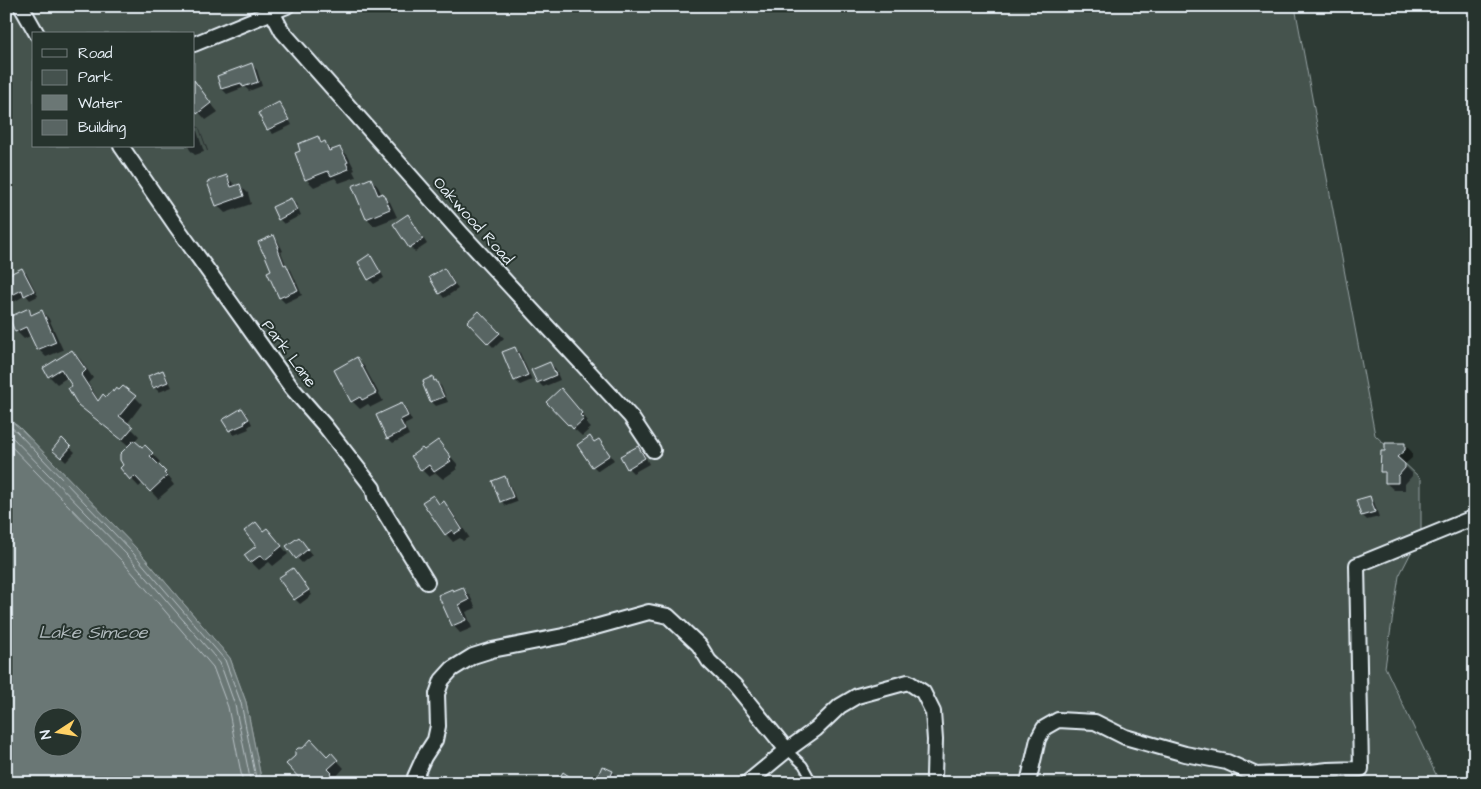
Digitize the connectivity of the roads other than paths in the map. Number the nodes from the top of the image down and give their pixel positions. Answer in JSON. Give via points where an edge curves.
{"nodes":[{"id":1,"x":21,"y":6,"type":"edge"},
{"id":2,"x":287,"y":6,"type":"edge"},
{"id":3,"x":272,"y":12,"type":"junction"},
{"id":4,"x":36,"y":32,"type":"edge"},
{"id":5,"x":195,"y":44,"type":"edge"},
{"id":6,"x":122,"y":148,"type":"edge"},
{"id":7,"x":653,"y":450,"type":"dead end"},
{"id":8,"x":1475,"y":517,"type":"edge"},
{"id":9,"x":427,"y":582,"type":"dead end"},
{"id":10,"x":787,"y":750,"type":"junction"},
{"id":11,"x":424,"y":783,"type":"edge"},
{"id":12,"x":747,"y":783,"type":"edge"},
{"id":13,"x":813,"y":783,"type":"edge"},
{"id":14,"x":935,"y":783,"type":"edge"},
{"id":15,"x":1028,"y":783,"type":"edge"}],
"edges":[{"from":1,"to":4,"type":"street"},
{"from":2,"to":3,"type":"street"},
{"from":3,"to":5,"type":"street"},
{"from":3,"to":7,"type":"street","name":"Oakwood Road","via":[[282,31],[460,232],[631,417]]},
{"from":6,"to":9,"type":"street","name":"Park Lane","via":[[292,387],[373,488],[375,497]]},
{"from":8,"to":15,"type":"street","via":[[1357,565],[1361,769],[1256,775],[1227,762],[1125,737],[1095,722],[1058,720],[1044,728],[1038,739]]},
{"from":10,"to":11,"type":"street","via":[[734,685],[709,661],[699,644],[668,616],[649,612],[562,636],[492,650],[473,656],[452,669],[442,680],[437,694],[435,740],[415,776]]},
{"from":10,"to":12,"type":"street"},
{"from":10,"to":13,"type":"lane","via":[[803,765]]},
{"from":10,"to":14,"type":"street","via":[[857,696],[908,682],[923,692],[933,712]]}]}
